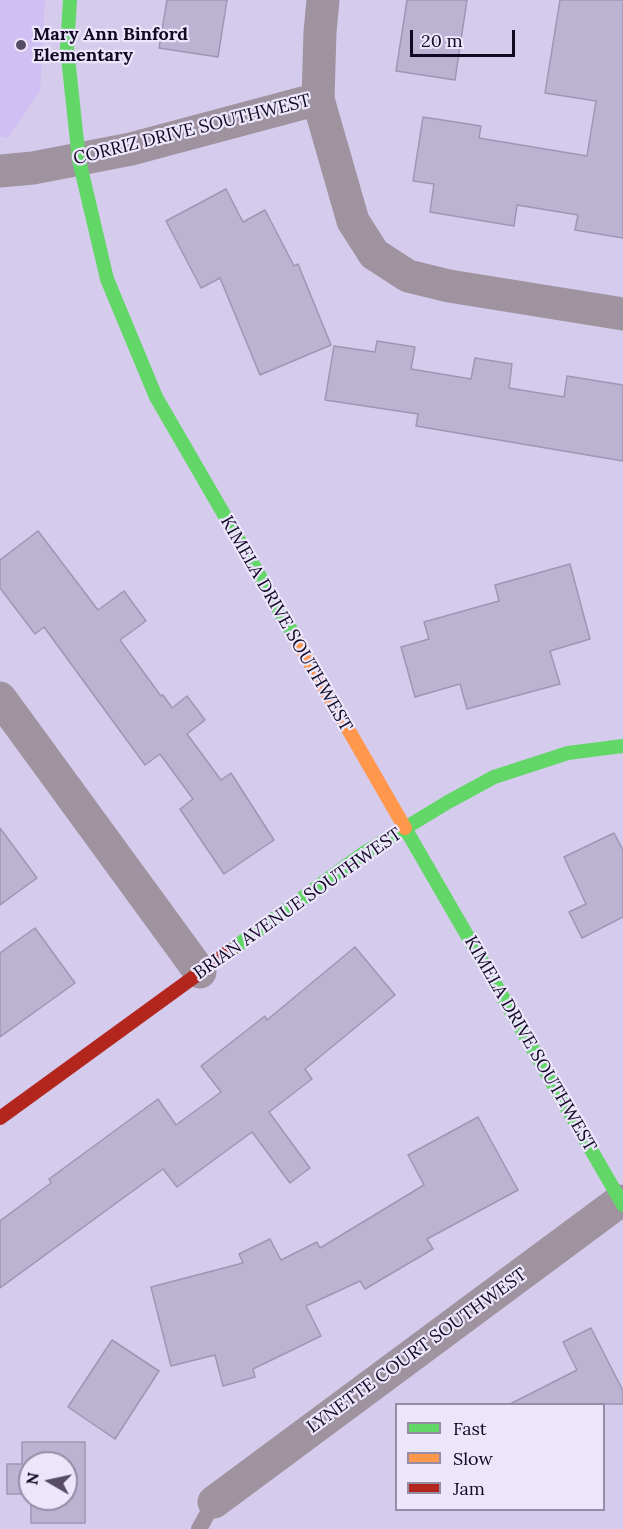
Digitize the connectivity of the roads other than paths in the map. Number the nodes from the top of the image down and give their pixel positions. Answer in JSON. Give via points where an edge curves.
{"nodes":[{"id":1,"x":70,"y":0,"type":"edge"},
{"id":2,"x":323,"y":0,"type":"edge"},
{"id":3,"x":318,"y":99,"type":"junction"},
{"id":4,"x":79,"y":160,"type":"junction"},
{"id":5,"x":0,"y":171,"type":"edge"},
{"id":6,"x":623,"y":314,"type":"edge"},
{"id":7,"x":0,"y":698,"type":"edge"},
{"id":8,"x":623,"y":746,"type":"edge"},
{"id":9,"x":405,"y":829,"type":"junction"},
{"id":10,"x":200,"y":972,"type":"junction"},
{"id":11,"x":0,"y":1118,"type":"edge"},
{"id":12,"x":622,"y":1203,"type":"edge"},
{"id":13,"x":206,"y":1515,"type":"edge"}],
"edges":[{"from":1,"to":4,"type":"street","name":"KIMELA DRIVE SOUTHWEST","via":[[67,48]]},
{"from":2,"to":3,"type":"street"},
{"from":3,"to":4,"type":"street","name":"CORRIZ DRIVE SOUTHWEST"},
{"from":3,"to":6,"type":"street","name":"CORRIZ DRIVE SOUTHWEST","via":[[353,221],[374,254],[408,276],[439,284]]},
{"from":4,"to":5,"type":"street","name":"CORRIZ DRIVE SOUTHWEST"},
{"from":4,"to":9,"type":"street","name":"KIMELA DRIVE SOUTHWEST","via":[[107,279],[156,397]]},
{"from":7,"to":10,"type":"street"},
{"from":8,"to":9,"type":"street","name":"BRIAN AVENUE SOUTHWEST","via":[[568,753],[494,777]]},
{"from":9,"to":10,"type":"street","name":"BRIAN AVENUE SOUTHWEST","via":[[364,853]]},
{"from":9,"to":12,"type":"street","name":"KIMELA DRIVE SOUTHWEST"},
{"from":10,"to":11,"type":"street","name":"BRIAN AVENUE SOUTHWEST"},
{"from":12,"to":13,"type":"street","name":"LYNETTE COURT SOUTHWEST"}]}
